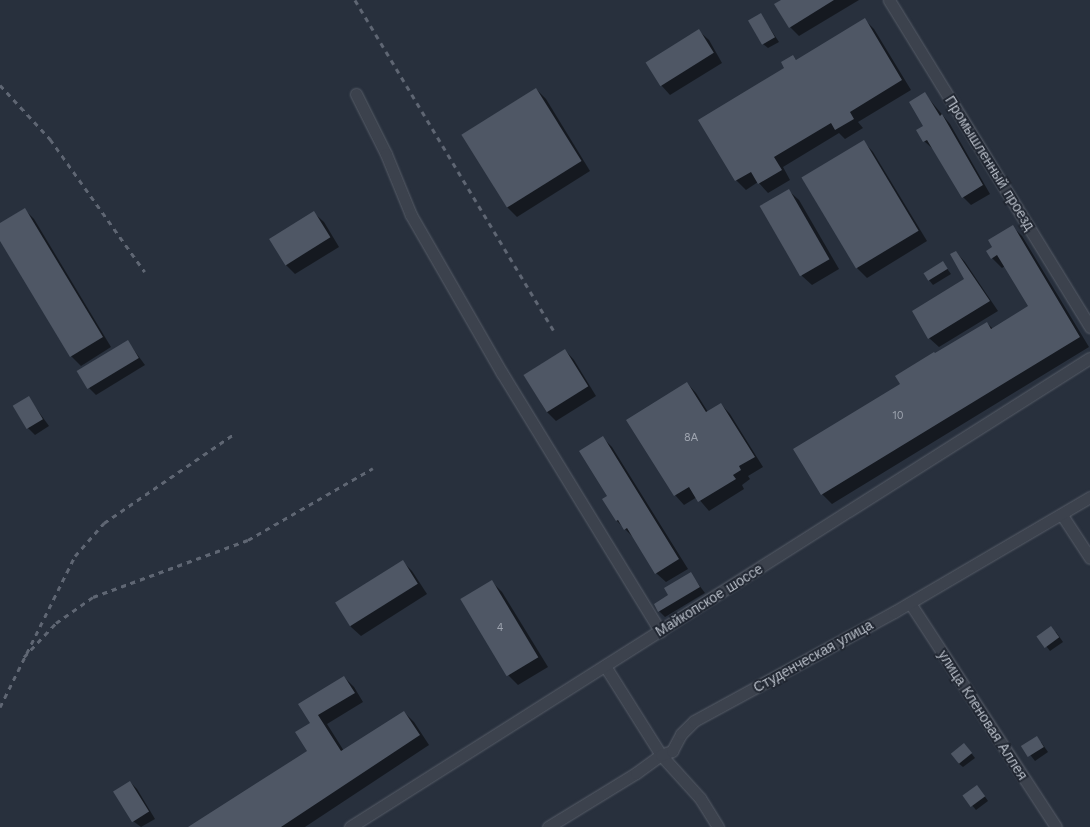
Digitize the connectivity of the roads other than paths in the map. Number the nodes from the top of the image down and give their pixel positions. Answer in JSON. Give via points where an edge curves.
{"nodes":[{"id":1,"x":889,"y":0,"type":"edge"},
{"id":2,"x":356,"y":94,"type":"dead end"},
{"id":3,"x":1090,"y":327,"type":"edge"},
{"id":4,"x":1090,"y":358,"type":"edge"},
{"id":5,"x":1090,"y":497,"type":"edge"},
{"id":6,"x":1062,"y":515,"type":"junction"},
{"id":7,"x":1090,"y":558,"type":"edge"},
{"id":8,"x":910,"y":603,"type":"junction"},
{"id":9,"x":660,"y":631,"type":"junction"},
{"id":10,"x":605,"y":666,"type":"junction"},
{"id":11,"x":661,"y":755,"type":"junction"},
{"id":12,"x":350,"y":827,"type":"edge"},
{"id":13,"x":548,"y":827,"type":"edge"},
{"id":14,"x":718,"y":827,"type":"edge"},
{"id":15,"x":1056,"y":827,"type":"edge"}],
"edges":[{"from":1,"to":3,"type":"street","name":"Промышленный проезд"},
{"from":2,"to":9,"type":"street","via":[[412,215],[502,373]]},
{"from":4,"to":9,"type":"street","name":"Майкопское шоссе"},
{"from":5,"to":6,"type":"street","name":"Студенческая улица"},
{"from":6,"to":7,"type":"street"},
{"from":6,"to":8,"type":"street","name":"Студенческая улица"},
{"from":8,"to":11,"type":"street","name":"Студенческая улица","via":[[694,721],[672,751]]},
{"from":8,"to":15,"type":"street","name":"улица Кленовая Аллея"},
{"from":9,"to":10,"type":"street","name":"Майкопское шоссе"},
{"from":10,"to":11,"type":"street"},
{"from":10,"to":12,"type":"street","name":"Майкопское шоссе"},
{"from":11,"to":13,"type":"street","name":"Студенческая улица"},
{"from":11,"to":14,"type":"street","via":[[700,798]]}]}
